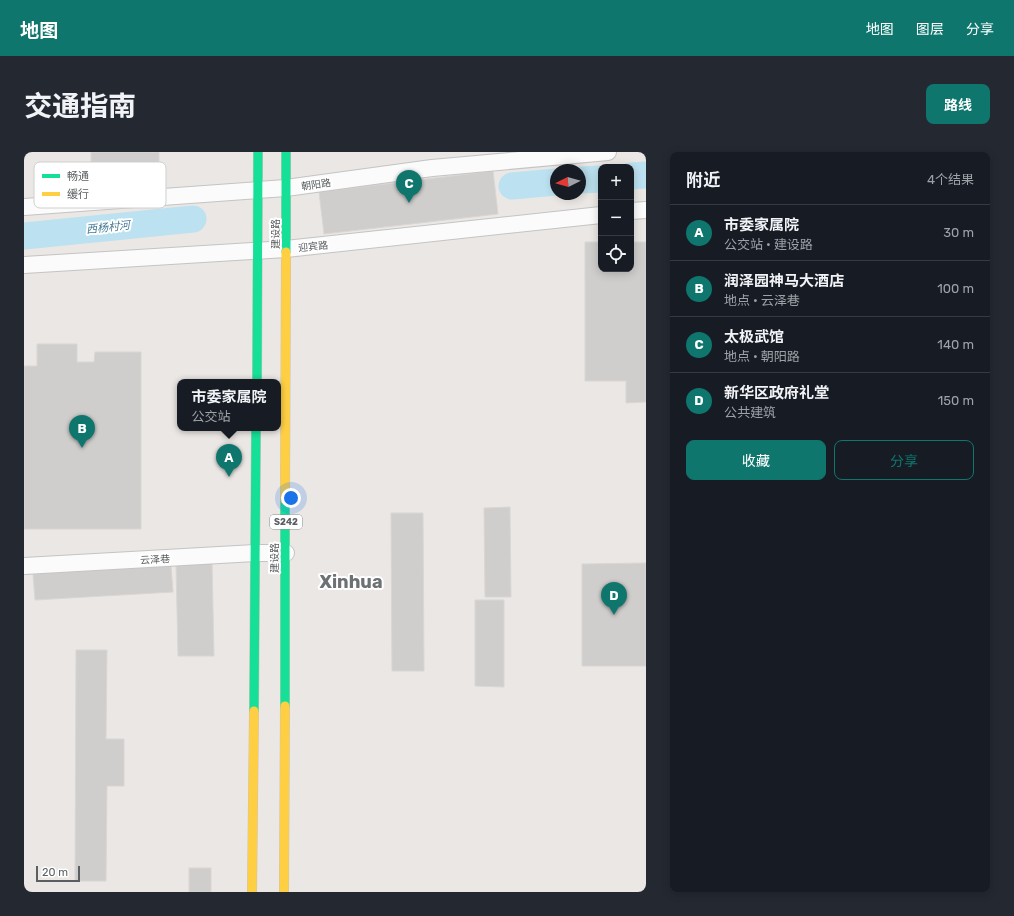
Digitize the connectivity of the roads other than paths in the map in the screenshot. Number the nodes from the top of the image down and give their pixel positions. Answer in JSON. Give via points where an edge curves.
{"nodes":[{"id":1,"x":258,"y":152,"type":"edge"},
{"id":2,"x":286,"y":152,"type":"edge"},
{"id":3,"x":608,"y":152,"type":"edge"},
{"id":4,"x":286,"y":188,"type":"junction"},
{"id":5,"x":258,"y":190,"type":"junction"},
{"id":6,"x":166,"y":197,"type":"edge"},
{"id":7,"x":34,"y":206,"type":"edge"},
{"id":8,"x":24,"y":207,"type":"edge"},
{"id":9,"x":646,"y":210,"type":"edge"},
{"id":10,"x":634,"y":211,"type":"edge"},
{"id":11,"x":598,"y":215,"type":"edge"},
{"id":12,"x":286,"y":248,"type":"junction"},
{"id":13,"x":258,"y":250,"type":"junction"},
{"id":14,"x":24,"y":266,"type":"edge"},
{"id":15,"x":257,"y":379,"type":"edge"},
{"id":16,"x":256,"y":431,"type":"edge"},
{"id":17,"x":255,"y":553,"type":"junction"},
{"id":18,"x":286,"y":553,"type":"junction"},
{"id":19,"x":24,"y":566,"type":"edge"},
{"id":20,"x":252,"y":892,"type":"edge"},
{"id":21,"x":284,"y":892,"type":"edge"}],
"edges":[{"from":1,"to":5,"type":"main road","name":"建设路"},
{"from":2,"to":4,"type":"main road","name":"建设路","number":"S242"},
{"from":3,"to":4,"type":"street","name":"朝阳路","via":[[432,168]]},
{"from":4,"to":5,"type":"street","name":"朝阳路"},
{"from":4,"to":12,"type":"main road","name":"建设路","number":"S242"},
{"from":5,"to":6,"type":"street","name":"朝阳路"},
{"from":5,"to":13,"type":"main road","name":"建设路"},
{"from":7,"to":8,"type":"street","name":"朝阳路"},
{"from":9,"to":10,"type":"street"},
{"from":11,"to":12,"type":"street","name":"迎宾路"},
{"from":12,"to":13,"type":"street","name":"迎宾路"},
{"from":12,"to":18,"type":"main road","name":"建设路","number":"S242"},
{"from":13,"to":14,"type":"street","name":"迎宾路"},
{"from":13,"to":15,"type":"main road","name":"建设路"},
{"from":16,"to":17,"type":"main road","name":"建设路","number":"S242"},
{"from":17,"to":18,"type":"street","name":"云泽巷"},
{"from":17,"to":19,"type":"street","name":"云泽巷"},
{"from":17,"to":20,"type":"main road","name":"建设路","number":"S242"},
{"from":18,"to":21,"type":"main road","name":"建设路","number":"S242"}]}
